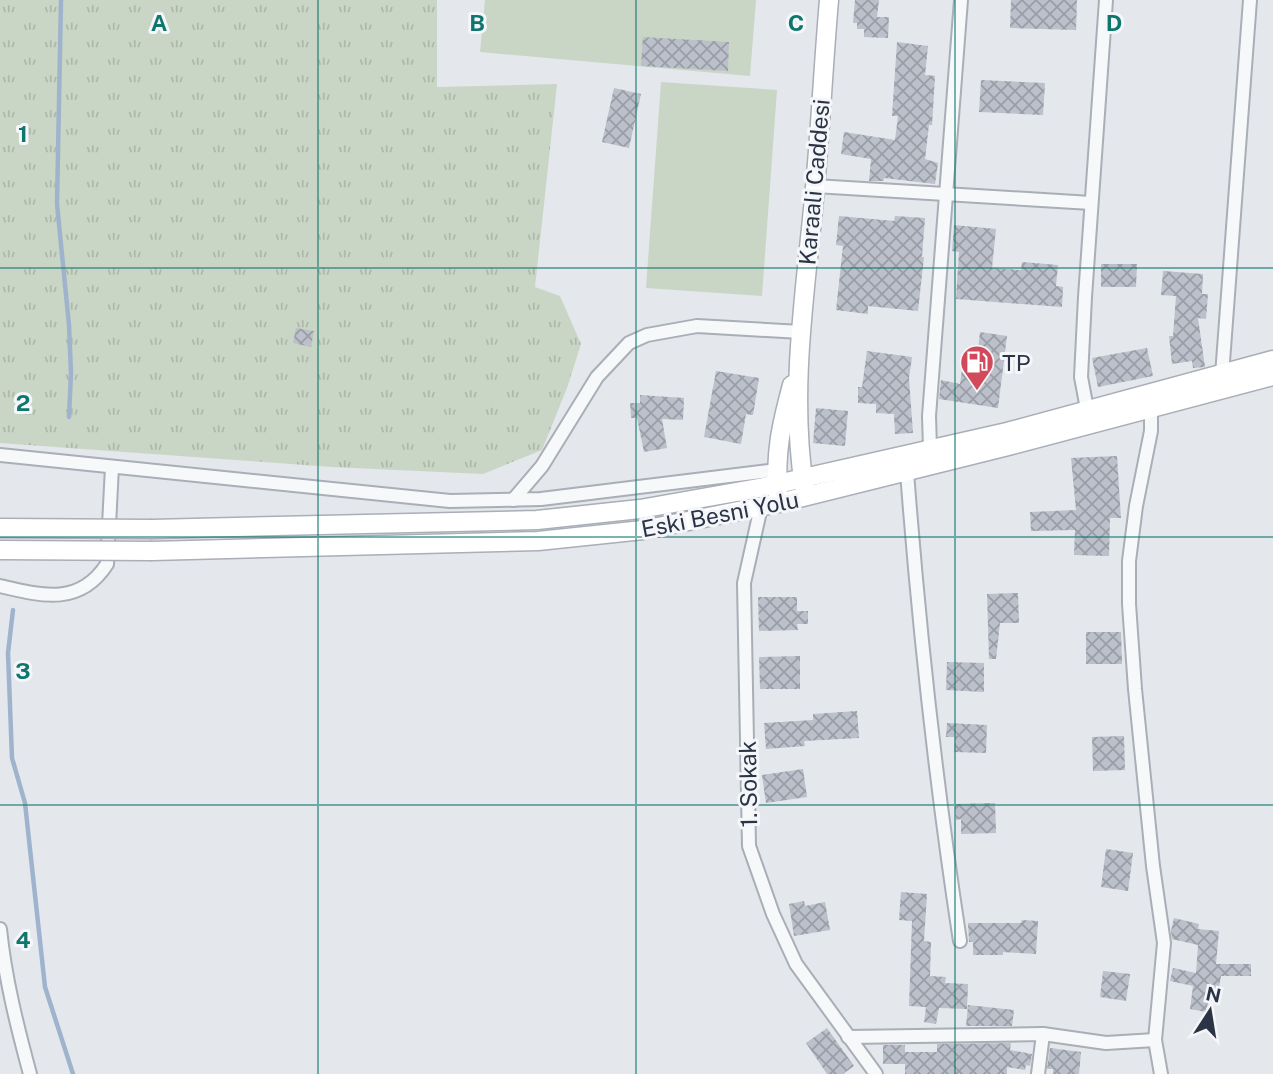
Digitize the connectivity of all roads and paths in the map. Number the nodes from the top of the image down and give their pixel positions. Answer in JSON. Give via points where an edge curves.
{"nodes":[{"id":1,"x":829,"y":0,"type":"edge"},
{"id":2,"x":961,"y":0,"type":"edge"},
{"id":3,"x":1106,"y":0,"type":"edge"},
{"id":4,"x":1250,"y":0,"type":"edge"},
{"id":5,"x":816,"y":186,"type":"junction"},
{"id":6,"x":947,"y":194,"type":"junction"},
{"id":7,"x":1091,"y":203,"type":"junction"},
{"id":8,"x":801,"y":332,"type":"junction"},
{"id":9,"x":1273,"y":360,"type":"edge"},
{"id":10,"x":798,"y":365,"type":"junction"},
{"id":11,"x":1222,"y":375,"type":"junction"},
{"id":12,"x":1273,"y":376,"type":"edge"},
{"id":13,"x":1151,"y":408,"type":"junction"},
{"id":14,"x":1087,"y":409,"type":"junction"},
{"id":15,"x":930,"y":450,"type":"junction"},
{"id":16,"x":0,"y":455,"type":"edge"},
{"id":17,"x":112,"y":467,"type":"junction"},
{"id":18,"x":907,"y":471,"type":"junction"},
{"id":19,"x":777,"y":477,"type":"junction"},
{"id":20,"x":803,"y":477,"type":"junction"},
{"id":21,"x":806,"y":497,"type":"junction"},
{"id":22,"x":513,"y":500,"type":"junction"},
{"id":23,"x":770,"y":505,"type":"junction"},
{"id":24,"x":0,"y":528,"type":"edge"},
{"id":25,"x":0,"y":550,"type":"edge"},
{"id":26,"x":0,"y":586,"type":"edge"},
{"id":27,"x":0,"y":929,"type":"edge"},
{"id":28,"x":960,"y":941,"type":"dead end"},
{"id":29,"x":1043,"y":1034,"type":"junction"},
{"id":30,"x":848,"y":1037,"type":"junction"},
{"id":31,"x":1155,"y":1040,"type":"junction"},
{"id":32,"x":30,"y":1074,"type":"edge"},
{"id":33,"x":876,"y":1074,"type":"edge"},
{"id":34,"x":1038,"y":1074,"type":"edge"},
{"id":35,"x":1161,"y":1074,"type":"edge"}],
"edges":[{"from":1,"to":5,"type":"main road","name":"Karaali Caddesi"},
{"from":2,"to":6,"type":"street"},
{"from":3,"to":7,"type":"street"},
{"from":4,"to":11,"type":"street"},
{"from":5,"to":6,"type":"street"},
{"from":5,"to":8,"type":"main road","name":"Karaali Caddesi"},
{"from":6,"to":7,"type":"street"},
{"from":6,"to":15,"type":"street"},
{"from":7,"to":14,"type":"street","via":[[1081,377]]},
{"from":8,"to":10,"type":"main road","name":"Karaali Caddesi"},
{"from":8,"to":22,"type":"street","via":[[697,326],[629,343],[597,377],[542,466]]},
{"from":9,"to":11,"type":"main road","name":"Eski Besni Yolu"},
{"from":10,"to":19,"type":"main road","via":[[780,431]]},
{"from":10,"to":20,"type":"main road"},
{"from":11,"to":14,"type":"main road","name":"Eski Besni Yolu"},
{"from":12,"to":13,"type":"main road","name":"Eski Besni Yolu"},
{"from":13,"to":18,"type":"main road","name":"Eski Besni Yolu"},
{"from":13,"to":31,"type":"street","via":[[1129,561],[1129,604],[1164,943]]},
{"from":14,"to":15,"type":"main road","name":"Eski Besni Yolu"},
{"from":15,"to":20,"type":"main road","name":"Eski Besni Yolu"},
{"from":16,"to":17,"type":"street"},
{"from":17,"to":22,"type":"street","via":[[450,501]]},
{"from":17,"to":26,"type":"street","via":[[107,564],[100,576],[80,591],[41,596]]},
{"from":18,"to":21,"type":"main road","name":"Eski Besni Yolu"},
{"from":18,"to":28,"type":"street","via":[[923,658]]},
{"from":19,"to":20,"type":"main road","name":"Eski Besni Yolu"},
{"from":19,"to":22,"type":"street"},
{"from":19,"to":23,"type":"main road"},
{"from":19,"to":24,"type":"main road","name":"Eski Besni Yolu","bridge":true,"via":[[640,509],[572,518],[152,529]]},
{"from":20,"to":21,"type":"main road"},
{"from":21,"to":23,"type":"main road","name":"Eski Besni Yolu"},
{"from":23,"to":25,"type":"main road","name":"Eski Besni Yolu","bridge":true,"via":[[643,530],[573,538],[152,551]]},
{"from":23,"to":30,"type":"street","name":"1. Sokak","via":[[744,583],[749,846],[796,964]]},
{"from":27,"to":32,"type":"street"},
{"from":29,"to":30,"type":"street"},
{"from":29,"to":31,"type":"street","via":[[1106,1043]]},
{"from":29,"to":34,"type":"street"},
{"from":30,"to":33,"type":"street","name":"1. Sokak"},
{"from":31,"to":35,"type":"street"}]}
